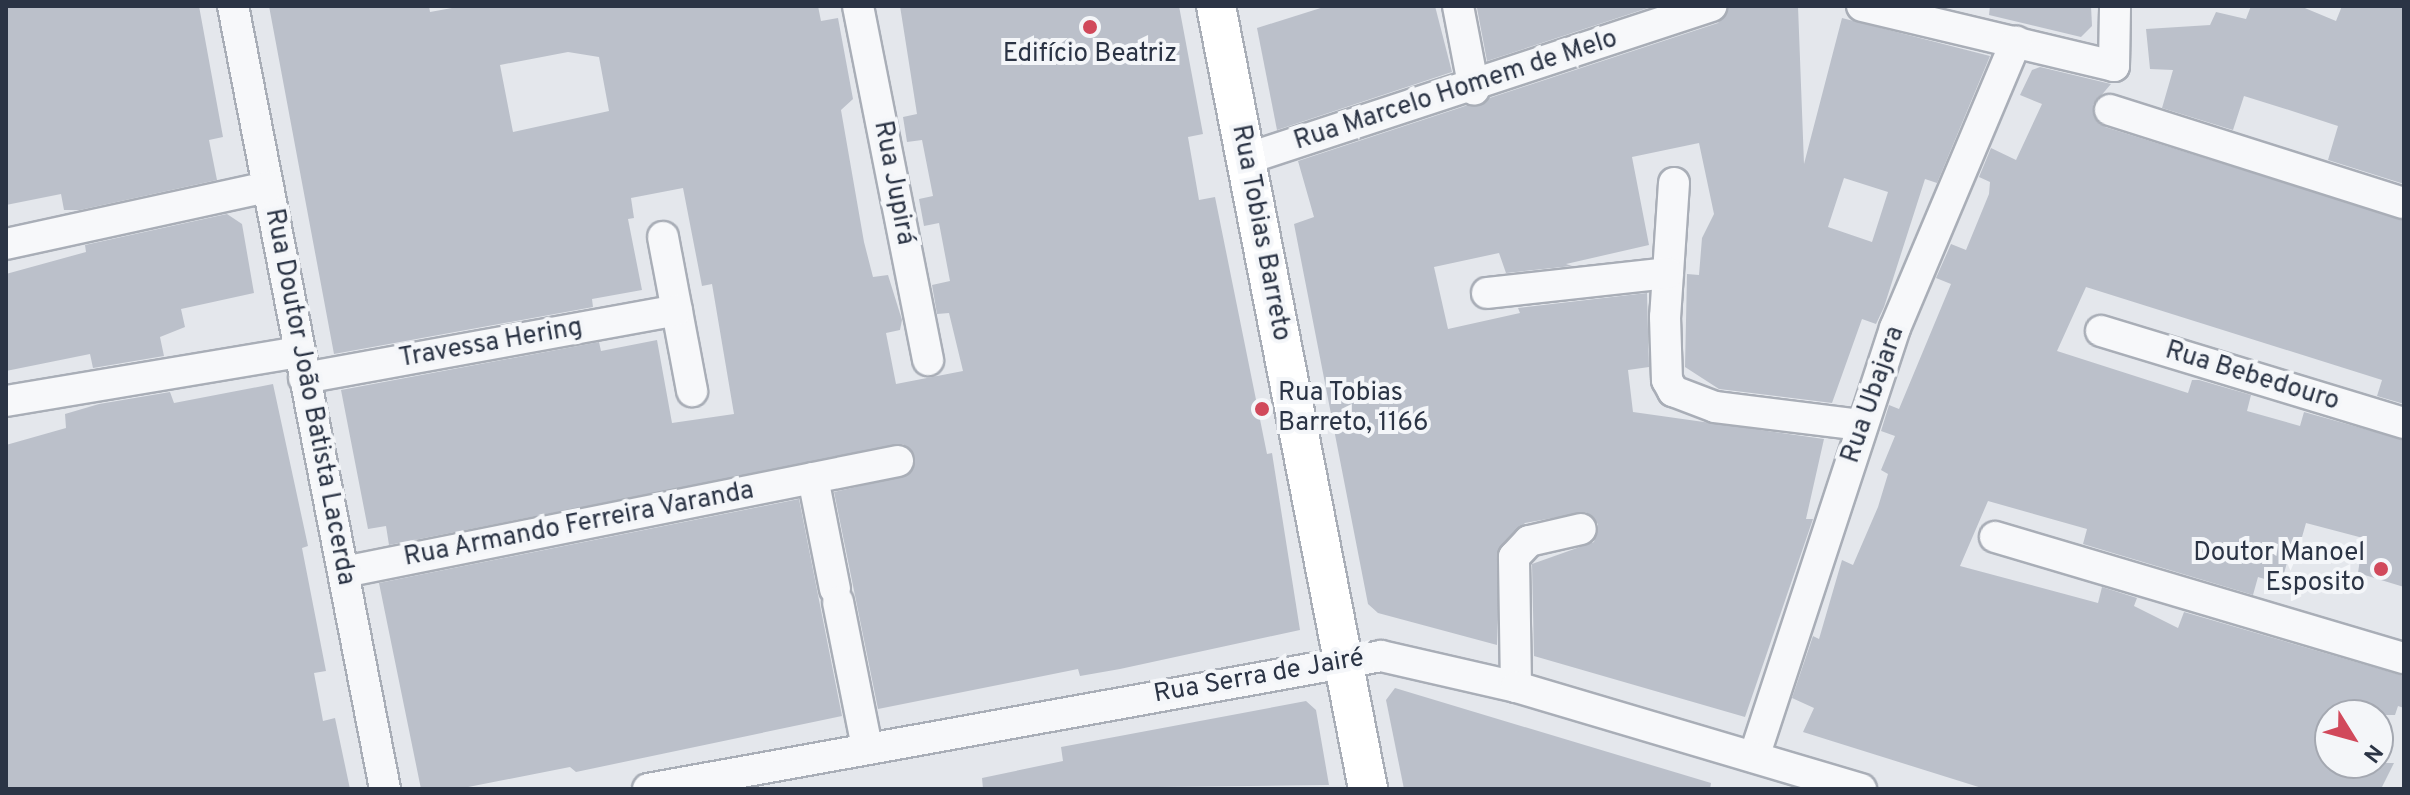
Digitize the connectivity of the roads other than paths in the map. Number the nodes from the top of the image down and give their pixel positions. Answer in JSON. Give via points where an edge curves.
{"nodes":[{"id":1,"x":233,"y":6,"type":"edge"},
{"id":2,"x":858,"y":6,"type":"edge"},
{"id":3,"x":1216,"y":6,"type":"edge"},
{"id":4,"x":1458,"y":6,"type":"edge"},
{"id":5,"x":1712,"y":6,"type":"edge"},
{"id":6,"x":1862,"y":6,"type":"edge"},
{"id":7,"x":2115,"y":6,"type":"edge"},
{"id":8,"x":1640,"y":18,"type":"edge"},
{"id":9,"x":2016,"y":42,"type":"junction"},
{"id":10,"x":1474,"y":89,"type":"junction"},
{"id":11,"x":2110,"y":110,"type":"dead end"},
{"id":12,"x":1246,"y":159,"type":"junction"},
{"id":13,"x":1674,"y":183,"type":"dead end"},
{"id":14,"x":268,"y":187,"type":"junction"},
{"id":15,"x":2404,"y":203,"type":"edge"},
{"id":16,"x":663,"y":237,"type":"dead end"},
{"id":17,"x":6,"y":244,"type":"edge"},
{"id":18,"x":1668,"y":273,"type":"junction"},
{"id":19,"x":1487,"y":293,"type":"dead end"},
{"id":20,"x":677,"y":310,"type":"junction"},
{"id":21,"x":2101,"y":331,"type":"dead end"},
{"id":22,"x":928,"y":360,"type":"dead end"},
{"id":23,"x":302,"y":365,"type":"junction"},
{"id":24,"x":692,"y":391,"type":"dead end"},
{"id":25,"x":6,"y":401,"type":"edge"},
{"id":26,"x":2404,"y":423,"type":"edge"},
{"id":27,"x":1862,"y":425,"type":"junction"},
{"id":28,"x":898,"y":461,"type":"dead end"},
{"id":29,"x":813,"y":478,"type":"junction"},
{"id":30,"x":1581,"y":529,"type":"dead end"},
{"id":31,"x":1995,"y":537,"type":"dead end"},
{"id":32,"x":344,"y":572,"type":"junction"},
{"id":33,"x":2404,"y":658,"type":"edge"},
{"id":34,"x":1342,"y":659,"type":"junction"},
{"id":35,"x":1516,"y":687,"type":"junction"},
{"id":36,"x":867,"y":747,"type":"junction"},
{"id":37,"x":1754,"y":757,"type":"junction"},
{"id":38,"x":694,"y":785,"type":"edge"},
{"id":39,"x":385,"y":789,"type":"edge"},
{"id":40,"x":648,"y":789,"type":"edge"},
{"id":41,"x":1368,"y":789,"type":"edge"},
{"id":42,"x":1861,"y":789,"type":"edge"}],
"edges":[{"from":1,"to":14,"type":"street","name":"Rua Doutor João Batista Lacerda"},
{"from":2,"to":22,"type":"street","name":"Rua Jupirá"},
{"from":3,"to":12,"type":"main road","name":"Rua Tobias Barreto"},
{"from":4,"to":10,"type":"street"},
{"from":5,"to":8,"type":"street","name":"Rua Marcelo Homem de Melo"},
{"from":6,"to":9,"type":"street"},
{"from":7,"to":9,"type":"street","via":[[2114,66]]},
{"from":8,"to":10,"type":"street","name":"Rua Marcelo Homem de Melo"},
{"from":9,"to":27,"type":"street","name":"Rua Ubajara","via":[[1895,328]]},
{"from":10,"to":12,"type":"street","name":"Rua Marcelo Homem de Melo"},
{"from":11,"to":15,"type":"street"},
{"from":12,"to":34,"type":"main road","name":"Rua Tobias Barreto"},
{"from":13,"to":18,"type":"street"},
{"from":14,"to":17,"type":"street"},
{"from":14,"to":23,"type":"street","name":"Rua Doutor João Batista Lacerda"},
{"from":16,"to":20,"type":"street"},
{"from":18,"to":19,"type":"street"},
{"from":18,"to":27,"type":"street","via":[[1667,380],[1680,397],[1715,407]]},
{"from":20,"to":23,"type":"street","name":"Travessa Hering"},
{"from":20,"to":24,"type":"street"},
{"from":21,"to":26,"type":"street","name":"Rua Bebedouro"},
{"from":23,"to":25,"type":"street","name":"Travessa Hering"},
{"from":23,"to":32,"type":"street","name":"Rua Doutor João Batista Lacerda"},
{"from":27,"to":37,"type":"street","name":"Rua Ubajara"},
{"from":28,"to":29,"type":"street","name":"Rua Armando Ferreira Varanda"},
{"from":29,"to":32,"type":"street","name":"Rua Armando Ferreira Varanda"},
{"from":29,"to":36,"type":"street"},
{"from":30,"to":35,"type":"street","via":[[1529,541],[1514,557]]},
{"from":31,"to":33,"type":"street"},
{"from":32,"to":39,"type":"street","name":"Rua Doutor João Batista Lacerda"},
{"from":34,"to":35,"type":"street","name":"Rua Serra de Jairé","via":[[1381,656]]},
{"from":34,"to":36,"type":"street","name":"Rua Serra de Jairé"},
{"from":34,"to":41,"type":"main road","name":"Rua Tobias Barreto"},
{"from":35,"to":37,"type":"street","name":"Rua Serra de Jairé"},
{"from":36,"to":38,"type":"street","name":"Rua Serra de Jairé"},
{"from":37,"to":42,"type":"street","name":"Rua Serra de Jairé"},
{"from":38,"to":40,"type":"street","name":"Rua Serra de Jairé"}]}
